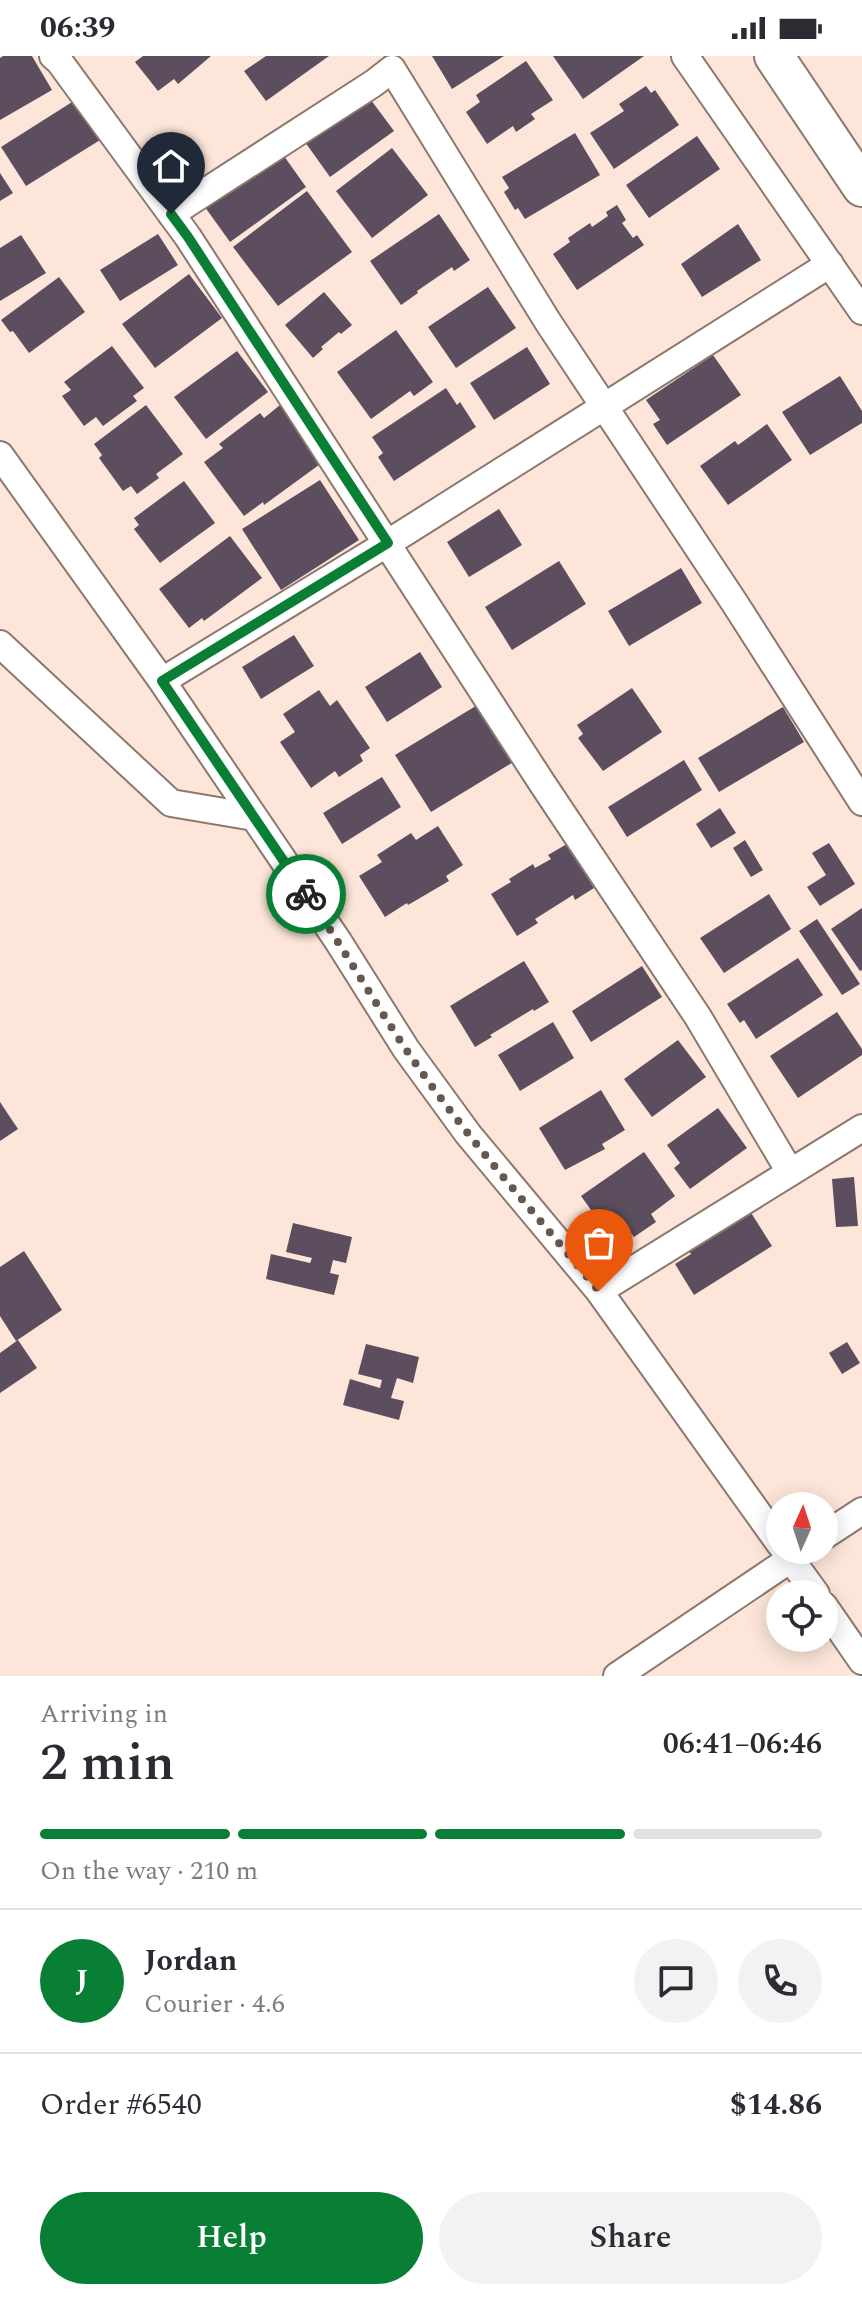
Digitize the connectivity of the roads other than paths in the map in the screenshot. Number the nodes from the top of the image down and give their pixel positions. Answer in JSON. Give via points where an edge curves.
{"nodes":[{"id":1,"x":53,"y":56,"type":"edge"},
{"id":2,"x":685,"y":56,"type":"edge"},
{"id":3,"x":774,"y":56,"type":"edge"},
{"id":4,"x":388,"y":62,"type":"edge"},
{"id":5,"x":862,"y":187,"type":"edge"},
{"id":6,"x":171,"y":214,"type":"junction"},
{"id":7,"x":830,"y":264,"type":"junction"},
{"id":8,"x":862,"y":311,"type":"edge"},
{"id":9,"x":603,"y":406,"type":"junction"},
{"id":10,"x":0,"y":455,"type":"edge"},
{"id":11,"x":388,"y":543,"type":"junction"},
{"id":12,"x":0,"y":644,"type":"edge"},
{"id":13,"x":162,"y":681,"type":"junction"},
{"id":14,"x":862,"y":802,"type":"edge"},
{"id":15,"x":254,"y":817,"type":"junction"},
{"id":16,"x":862,"y":1128,"type":"edge"},
{"id":17,"x":790,"y":1172,"type":"junction"},
{"id":18,"x":599,"y":1291,"type":"junction"},
{"id":19,"x":862,"y":1511,"type":"edge"},
{"id":20,"x":766,"y":1518,"type":"edge"},
{"id":21,"x":838,"y":1527,"type":"edge"},
{"id":22,"x":772,"y":1564,"type":"edge"},
{"id":23,"x":838,"y":1626,"type":"edge"},
{"id":24,"x":862,"y":1661,"type":"edge"},
{"id":25,"x":617,"y":1676,"type":"edge"}],
"edges":[{"from":1,"to":6,"type":"street"},
{"from":2,"to":7,"type":"street"},
{"from":3,"to":5,"type":"street"},
{"from":4,"to":6,"type":"street","via":[[374,83]]},
{"from":4,"to":9,"type":"street"},
{"from":6,"to":11,"type":"street"},
{"from":7,"to":8,"type":"street"},
{"from":7,"to":9,"type":"street"},
{"from":9,"to":11,"type":"street"},
{"from":9,"to":14,"type":"street"},
{"from":10,"to":13,"type":"street"},
{"from":11,"to":13,"type":"street"},
{"from":11,"to":17,"type":"street","via":[[698,1017]]},
{"from":12,"to":15,"type":"street","via":[[171,803]]},
{"from":13,"to":15,"type":"street"},
{"from":15,"to":18,"type":"street","via":[[406,1049],[468,1134]]},
{"from":16,"to":17,"type":"street"},
{"from":17,"to":18,"type":"street"},
{"from":18,"to":20,"type":"street"},
{"from":19,"to":21,"type":"street"},
{"from":22,"to":25,"type":"street"},
{"from":23,"to":24,"type":"street"}]}
